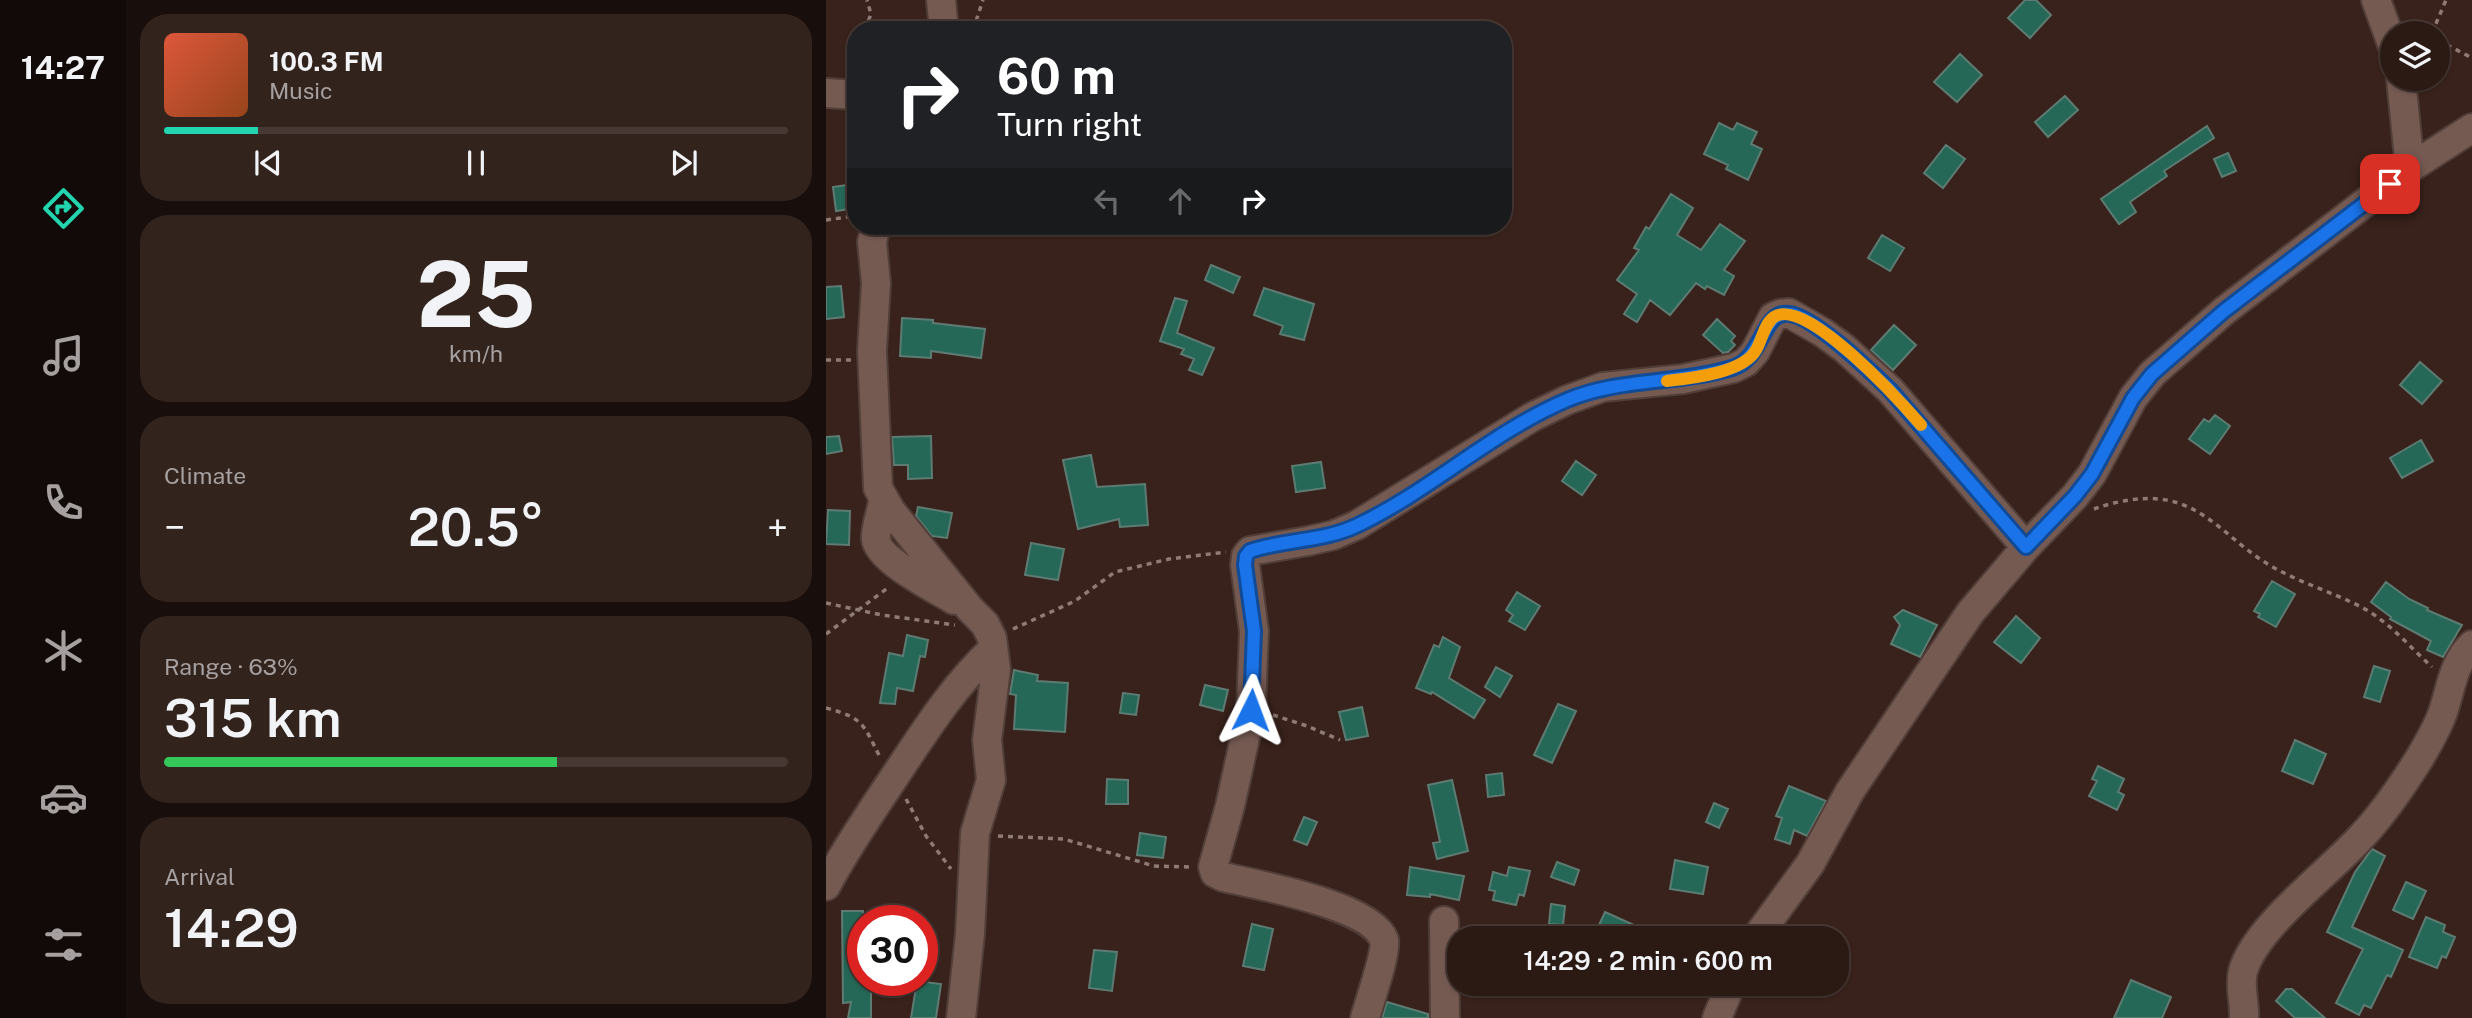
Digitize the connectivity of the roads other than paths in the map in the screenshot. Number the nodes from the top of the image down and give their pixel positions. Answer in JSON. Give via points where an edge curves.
{"nodes":[{"id":1,"x":941,"y":0,"type":"edge"},
{"id":2,"x":2376,"y":0,"type":"edge"},
{"id":3,"x":943,"y":21,"type":"edge"},
{"id":4,"x":2384,"y":21,"type":"edge"},
{"id":5,"x":2402,"y":91,"type":"edge"},
{"id":6,"x":826,"y":93,"type":"edge"},
{"id":7,"x":847,"y":94,"type":"edge"},
{"id":8,"x":2472,"y":128,"type":"edge"},
{"id":9,"x":2410,"y":168,"type":"junction"},
{"id":10,"x":874,"y":235,"type":"edge"},
{"id":11,"x":883,"y":500,"type":"junction"},
{"id":12,"x":2026,"y":547,"type":"junction"},
{"id":13,"x":985,"y":630,"type":"junction"},
{"id":14,"x":2472,"y":645,"type":"edge"},
{"id":15,"x":826,"y":886,"type":"edge"},
{"id":16,"x":1444,"y":921,"type":"dead end"},
{"id":17,"x":1765,"y":926,"type":"edge"},
{"id":18,"x":1726,"y":996,"type":"edge"},
{"id":19,"x":961,"y":1018,"type":"edge"},
{"id":20,"x":1365,"y":1018,"type":"edge"},
{"id":21,"x":1445,"y":1018,"type":"edge"},
{"id":22,"x":1717,"y":1018,"type":"edge"},
{"id":23,"x":2244,"y":1018,"type":"edge"}],
"edges":[{"from":1,"to":3,"type":"street"},
{"from":2,"to":4,"type":"street"},
{"from":5,"to":9,"type":"street"},
{"from":6,"to":7,"type":"street"},
{"from":8,"to":9,"type":"street"},
{"from":9,"to":12,"type":"street","via":[[2224,311],[2152,374],[2133,398],[2092,474]]},
{"from":10,"to":11,"type":"street","via":[[876,471]]},
{"from":11,"to":13,"type":"street"},
{"from":11,"to":13,"type":"street","via":[[877,532],[883,554]]},
{"from":12,"to":17,"type":"street","via":[[1970,613],[1850,790],[1810,864]]},
{"from":12,"to":20,"type":"street","via":[[1890,390],[1844,348],[1789,313],[1773,317],[1755,352],[1734,368],[1683,379],[1603,387],[1567,400],[1357,525],[1308,541],[1250,551],[1245,565],[1254,631],[1251,710],[1213,867],[1223,877],[1342,909],[1378,931],[1384,955]]},
{"from":13,"to":15,"type":"street","via":[[964,678],[853,838]]},
{"from":13,"to":19,"type":"street","via":[[996,669],[987,740],[991,780],[975,833]]},
{"from":14,"to":23,"type":"street","via":[[2459,661],[2437,728],[2382,813],[2273,925],[2249,956],[2241,990]]},
{"from":16,"to":21,"type":"street"},
{"from":18,"to":22,"type":"street"}]}
